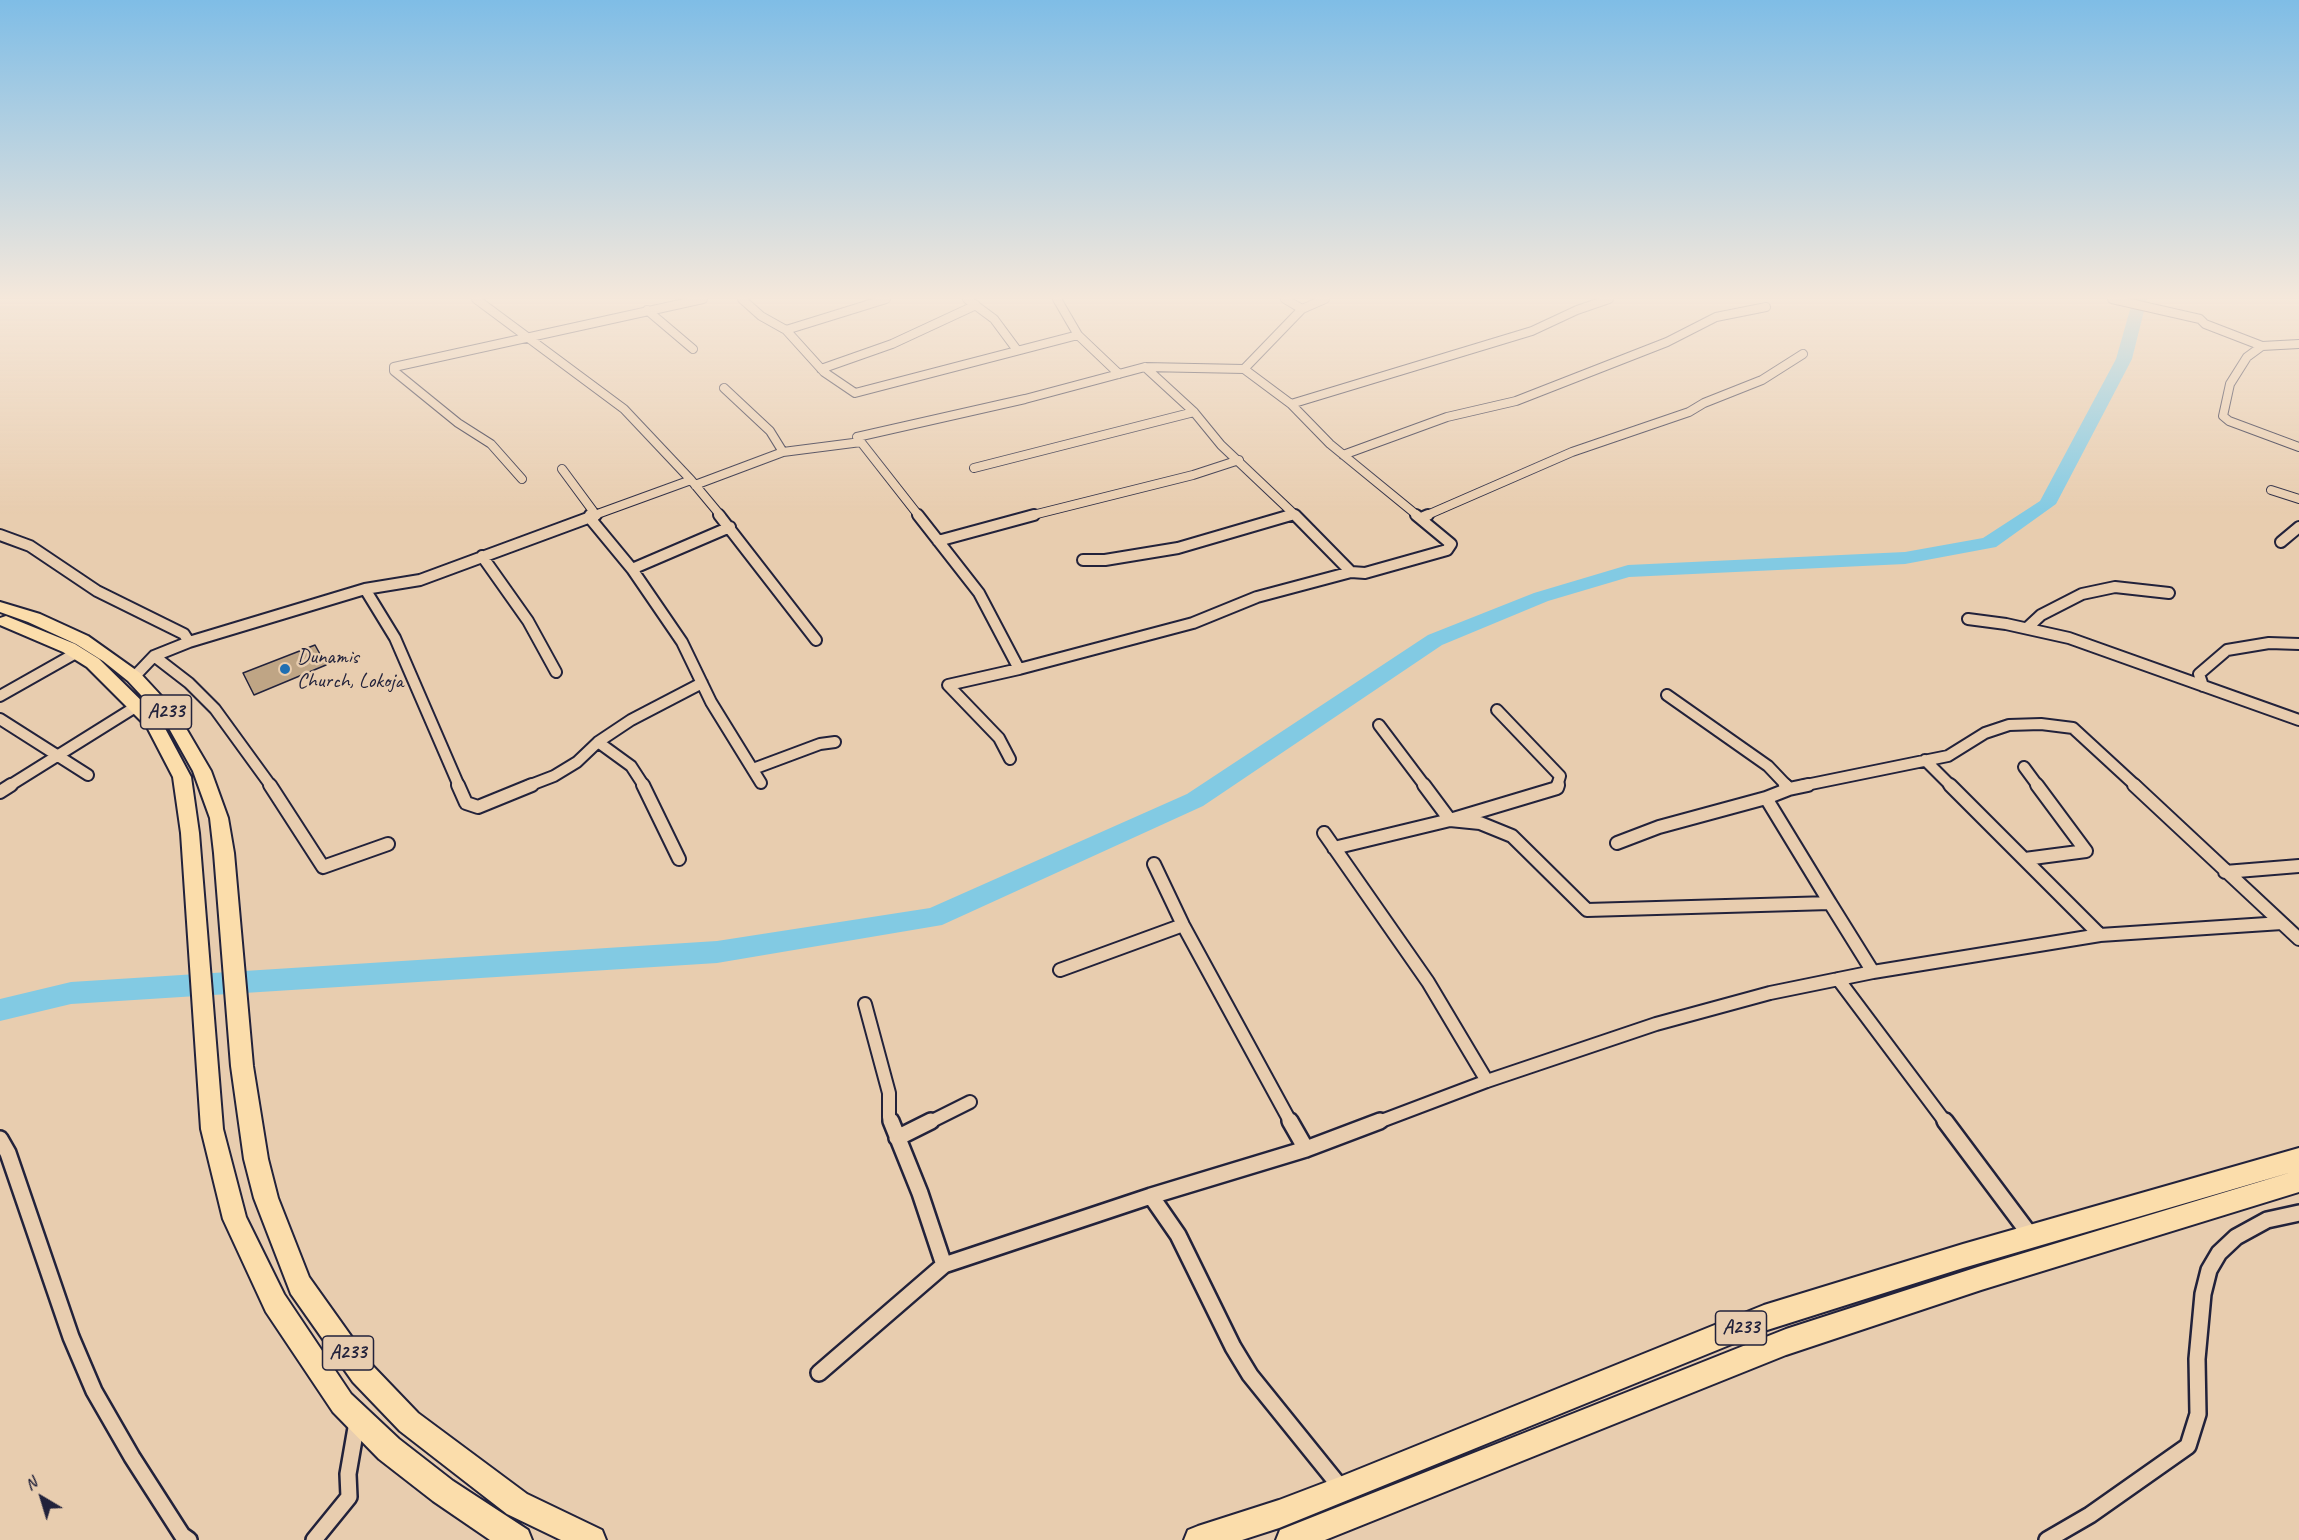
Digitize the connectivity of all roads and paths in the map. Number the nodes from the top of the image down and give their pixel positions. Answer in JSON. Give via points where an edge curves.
{"nodes":[{"id":1,"x":394,"y":371,"type":"edge"},
{"id":2,"x":572,"y":371,"type":"edge"},
{"id":3,"x":824,"y":371,"type":"edge"},
{"id":4,"x":938,"y":371,"type":"edge"},
{"id":5,"x":1116,"y":371,"type":"edge"},
{"id":6,"x":1131,"y":371,"type":"edge"},
{"id":7,"x":1149,"y":371,"type":"edge"},
{"id":8,"x":1247,"y":371,"type":"edge"},
{"id":9,"x":1401,"y":371,"type":"edge"},
{"id":10,"x":1592,"y":371,"type":"edge"},
{"id":11,"x":1776,"y":371,"type":"edge"},
{"id":12,"x":2237,"y":371,"type":"edge"},
{"id":13,"x":1119,"y":374,"type":"junction"},
{"id":14,"x":724,"y":388,"type":"dead end"},
{"id":15,"x":1292,"y":404,"type":"junction"},
{"id":16,"x":1194,"y":412,"type":"junction"},
{"id":17,"x":861,"y":442,"type":"junction"},
{"id":18,"x":2299,"y":447,"type":"edge"},
{"id":19,"x":783,"y":452,"type":"junction"},
{"id":20,"x":1343,"y":455,"type":"junction"},
{"id":21,"x":1239,"y":460,"type":"junction"},
{"id":22,"x":974,"y":468,"type":"dead end"},
{"id":23,"x":562,"y":469,"type":"dead end"},
{"id":24,"x":522,"y":479,"type":"dead end"},
{"id":25,"x":693,"y":483,"type":"junction"},
{"id":26,"x":2271,"y":490,"type":"dead end"},
{"id":27,"x":2299,"y":499,"type":"edge"},
{"id":28,"x":1294,"y":514,"type":"junction"},
{"id":29,"x":589,"y":517,"type":"junction"},
{"id":30,"x":1421,"y":518,"type":"junction"},
{"id":31,"x":729,"y":527,"type":"junction"},
{"id":32,"x":2299,"y":527,"type":"edge"},
{"id":33,"x":0,"y":535,"type":"edge"},
{"id":34,"x":938,"y":541,"type":"junction"},
{"id":35,"x":2281,"y":542,"type":"dead end"},
{"id":36,"x":482,"y":556,"type":"junction"},
{"id":37,"x":1083,"y":560,"type":"dead end"},
{"id":38,"x":632,"y":569,"type":"junction"},
{"id":39,"x":1352,"y":572,"type":"junction"},
{"id":40,"x":365,"y":589,"type":"junction"},
{"id":41,"x":2169,"y":593,"type":"dead end"},
{"id":42,"x":0,"y":607,"type":"edge"},
{"id":43,"x":1968,"y":619,"type":"dead end"},
{"id":44,"x":0,"y":620,"type":"edge"},
{"id":45,"x":2027,"y":628,"type":"junction"},
{"id":46,"x":816,"y":640,"type":"dead end"},
{"id":47,"x":189,"y":642,"type":"junction"},
{"id":48,"x":2299,"y":644,"type":"edge"},
{"id":49,"x":76,"y":652,"type":"junction"},
{"id":50,"x":154,"y":656,"type":"junction"},
{"id":51,"x":1019,"y":669,"type":"junction"},
{"id":52,"x":556,"y":672,"type":"dead end"},
{"id":53,"x":134,"y":677,"type":"junction"},
{"id":54,"x":702,"y":683,"type":"junction"},
{"id":55,"x":2203,"y":686,"type":"junction"},
{"id":56,"x":1667,"y":695,"type":"dead end"},
{"id":57,"x":0,"y":696,"type":"edge"},
{"id":58,"x":137,"y":706,"type":"junction"},
{"id":59,"x":1497,"y":710,"type":"dead end"},
{"id":60,"x":0,"y":719,"type":"edge"},
{"id":61,"x":2299,"y":720,"type":"edge"},
{"id":62,"x":1379,"y":725,"type":"dead end"},
{"id":63,"x":598,"y":742,"type":"junction"},
{"id":64,"x":835,"y":742,"type":"dead end"},
{"id":65,"x":59,"y":757,"type":"junction"},
{"id":66,"x":1010,"y":759,"type":"dead end"},
{"id":67,"x":1925,"y":760,"type":"junction"},
{"id":68,"x":2024,"y":767,"type":"dead end"},
{"id":69,"x":753,"y":769,"type":"junction"},
{"id":70,"x":88,"y":775,"type":"dead end"},
{"id":71,"x":761,"y":783,"type":"dead end"},
{"id":72,"x":1789,"y":789,"type":"junction"},
{"id":73,"x":0,"y":792,"type":"edge"},
{"id":74,"x":1766,"y":798,"type":"junction"},
{"id":75,"x":1450,"y":820,"type":"junction"},
{"id":76,"x":1324,"y":834,"type":"dead end"},
{"id":77,"x":1617,"y":843,"type":"dead end"},
{"id":78,"x":388,"y":844,"type":"dead end"},
{"id":79,"x":1334,"y":848,"type":"junction"},
{"id":80,"x":679,"y":859,"type":"dead end"},
{"id":81,"x":2025,"y":859,"type":"junction"},
{"id":82,"x":1154,"y":864,"type":"dead end"},
{"id":83,"x":2299,"y":866,"type":"edge"},
{"id":84,"x":2226,"y":872,"type":"junction"},
{"id":85,"x":1830,"y":903,"type":"junction"},
{"id":86,"x":2282,"y":923,"type":"junction"},
{"id":87,"x":1183,"y":925,"type":"junction"},
{"id":88,"x":2100,"y":935,"type":"junction"},
{"id":89,"x":2299,"y":939,"type":"edge"},
{"id":90,"x":1060,"y":970,"type":"dead end"},
{"id":91,"x":1873,"y":972,"type":"junction"},
{"id":92,"x":1838,"y":979,"type":"junction"},
{"id":93,"x":865,"y":1004,"type":"dead end"},
{"id":94,"x":1487,"y":1081,"type":"junction"},
{"id":95,"x":970,"y":1102,"type":"dead end"},
{"id":96,"x":897,"y":1138,"type":"junction"},
{"id":97,"x":0,"y":1139,"type":"edge"},
{"id":98,"x":1306,"y":1149,"type":"junction"},
{"id":99,"x":2299,"y":1159,"type":"edge"},
{"id":100,"x":2299,"y":1181,"type":"edge"},
{"id":101,"x":1151,"y":1196,"type":"junction"},
{"id":102,"x":2299,"y":1213,"type":"edge"},
{"id":103,"x":2031,"y":1236,"type":"junction"},
{"id":104,"x":944,"y":1265,"type":"junction"},
{"id":105,"x":819,"y":1373,"type":"dead end"},
{"id":106,"x":357,"y":1418,"type":"junction"},
{"id":107,"x":1342,"y":1490,"type":"junction"},
{"id":108,"x":1299,"y":1506,"type":"junction"},
{"id":109,"x":1308,"y":1537,"type":"edge"},
{"id":110,"x":2053,"y":1538,"type":"edge"},
{"id":111,"x":189,"y":1540,"type":"edge"},
{"id":112,"x":314,"y":1540,"type":"edge"},
{"id":113,"x":518,"y":1540,"type":"edge"},
{"id":114,"x":592,"y":1540,"type":"edge"},
{"id":115,"x":1198,"y":1540,"type":"edge"}],
"edges":[{"from":1,"to":24,"type":"street","via":[[458,423],[491,444]]},
{"from":2,"to":25,"type":"street","via":[[624,409]]},
{"from":3,"to":4,"type":"street","via":[[855,393]]},
{"from":5,"to":13,"type":"street"},
{"from":6,"to":13,"type":"street"},
{"from":7,"to":16,"type":"street"},
{"from":8,"to":15,"type":"street"},
{"from":9,"to":15,"type":"street"},
{"from":10,"to":20,"type":"street","via":[[1516,400],[1447,417]]},
{"from":11,"to":30,"type":"street","via":[[1689,412],[1572,452]]},
{"from":12,"to":18,"type":"street","via":[[2223,416]]},
{"from":13,"to":17,"type":"street","via":[[857,437]]},
{"from":14,"to":19,"type":"street","via":[[770,431]]},
{"from":15,"to":20,"type":"street"},
{"from":16,"to":21,"type":"street"},
{"from":16,"to":22,"type":"street"},
{"from":17,"to":19,"type":"street"},
{"from":17,"to":34,"type":"street"},
{"from":19,"to":25,"type":"street"},
{"from":20,"to":30,"type":"street"},
{"from":21,"to":28,"type":"street"},
{"from":21,"to":34,"type":"street"},
{"from":23,"to":29,"type":"street","via":[[592,511]]},
{"from":25,"to":29,"type":"street"},
{"from":25,"to":31,"type":"street"},
{"from":26,"to":27,"type":"street"},
{"from":28,"to":37,"type":"street","via":[[1178,548]]},
{"from":28,"to":39,"type":"street"},
{"from":29,"to":36,"type":"street"},
{"from":29,"to":38,"type":"street"},
{"from":30,"to":39,"type":"street","via":[[1450,541],[1447,550],[1365,573]]},
{"from":31,"to":38,"type":"street"},
{"from":31,"to":46,"type":"street"},
{"from":32,"to":35,"type":"street"},
{"from":33,"to":47,"type":"street","via":[[30,546],[97,591],[183,634]]},
{"from":34,"to":51,"type":"street","via":[[979,593]]},
{"from":36,"to":40,"type":"street","via":[[420,580]]},
{"from":36,"to":52,"type":"street","via":[[528,621]]},
{"from":38,"to":54,"type":"street","via":[[682,642]]},
{"from":39,"to":51,"type":"street","via":[[1257,597],[1193,623]]},
{"from":40,"to":47,"type":"street"},
{"from":40,"to":63,"type":"street","via":[[395,638],[466,803],[478,807],[554,776]]},
{"from":41,"to":45,"type":"street","via":[[2115,587],[2082,594],[2041,615]]},
{"from":42,"to":53,"type":"highway","number":"A233","via":[[82,640]]},
{"from":43,"to":45,"type":"street"},
{"from":44,"to":49,"type":"highway","number":"A233"},
{"from":45,"to":55,"type":"street","via":[[2069,638]]},
{"from":47,"to":50,"type":"street"},
{"from":48,"to":55,"type":"street","via":[[2269,643],[2227,650],[2199,674]]},
{"from":49,"to":57,"type":"street"},
{"from":49,"to":58,"type":"highway","number":"A233"},
{"from":50,"to":53,"type":"street"},
{"from":50,"to":78,"type":"street","via":[[215,709],[262,772],[319,864],[330,866]]},
{"from":51,"to":66,"type":"street","via":[[948,685],[999,738]]},
{"from":53,"to":114,"type":"highway","number":"A233","via":[[171,717],[202,771],[219,818],[242,1066],[256,1159],[266,1198],[300,1285],[362,1373],[409,1422],[517,1504]]},
{"from":54,"to":63,"type":"street","via":[[642,713]]},
{"from":54,"to":69,"type":"street"},
{"from":55,"to":61,"type":"street"},
{"from":56,"to":72,"type":"street","via":[[1768,766]]},
{"from":58,"to":65,"type":"street"},
{"from":58,"to":106,"type":"highway","number":"A233","via":[[154,723],[182,777],[190,833],[212,1129],[235,1219],[275,1303],[342,1403]]},
{"from":59,"to":75,"type":"street","via":[[1560,776],[1557,788]]},
{"from":60,"to":65,"type":"street"},
{"from":62,"to":75,"type":"street"},
{"from":63,"to":80,"type":"street","via":[[631,766]]},
{"from":64,"to":69,"type":"street"},
{"from":65,"to":70,"type":"street"},
{"from":65,"to":73,"type":"street"},
{"from":67,"to":72,"type":"street"},
{"from":67,"to":81,"type":"street"},
{"from":67,"to":84,"type":"street","via":[[1948,756],[1985,733],[2009,725],[2073,729]]},
{"from":68,"to":81,"type":"street","via":[[2086,851]]},
{"from":69,"to":71,"type":"street"},
{"from":72,"to":74,"type":"street"},
{"from":74,"to":77,"type":"street","via":[[1659,827]]},
{"from":74,"to":85,"type":"street"},
{"from":75,"to":79,"type":"street"},
{"from":75,"to":85,"type":"street","via":[[1480,823],[1512,836],[1587,910]]},
{"from":76,"to":79,"type":"street"},
{"from":79,"to":94,"type":"street","via":[[1428,982]]},
{"from":81,"to":88,"type":"street"},
{"from":82,"to":87,"type":"street"},
{"from":83,"to":84,"type":"street"},
{"from":84,"to":86,"type":"street"},
{"from":85,"to":91,"type":"street"},
{"from":86,"to":88,"type":"street"},
{"from":86,"to":89,"type":"street"},
{"from":87,"to":90,"type":"street"},
{"from":87,"to":98,"type":"street"},
{"from":88,"to":91,"type":"street"},
{"from":91,"to":92,"type":"street"},
{"from":92,"to":94,"type":"street","via":[[1656,1024]]},
{"from":92,"to":103,"type":"street"},
{"from":93,"to":96,"type":"street"},
{"from":94,"to":98,"type":"street"},
{"from":95,"to":96,"type":"street"},
{"from":96,"to":104,"type":"street"},
{"from":97,"to":111,"type":"street","via":[[94,1391],[132,1457]]},
{"from":98,"to":101,"type":"street"},
{"from":99,"to":103,"type":"highway","number":"A233"},
{"from":100,"to":109,"type":"highway","number":"A233","via":[[1786,1342]]},
{"from":101,"to":104,"type":"street"},
{"from":101,"to":107,"type":"street","via":[[1178,1235],[1250,1374]]},
{"from":102,"to":110,"type":"street","via":[[2268,1220],[2236,1237],[2219,1253],[2209,1270],[2197,1359],[2198,1414],[2188,1446]]},
{"from":103,"to":107,"type":"highway","number":"A233","via":[[1764,1318]]},
{"from":104,"to":105,"type":"street"},
{"from":106,"to":112,"type":"street","via":[[348,1474],[349,1497]]},
{"from":106,"to":113,"type":"highway","number":"A233","via":[[443,1491]]},
{"from":107,"to":108,"type":"highway","number":"A233"},
{"from":108,"to":109,"type":"street"},
{"from":108,"to":115,"type":"highway","number":"A233"}]}
